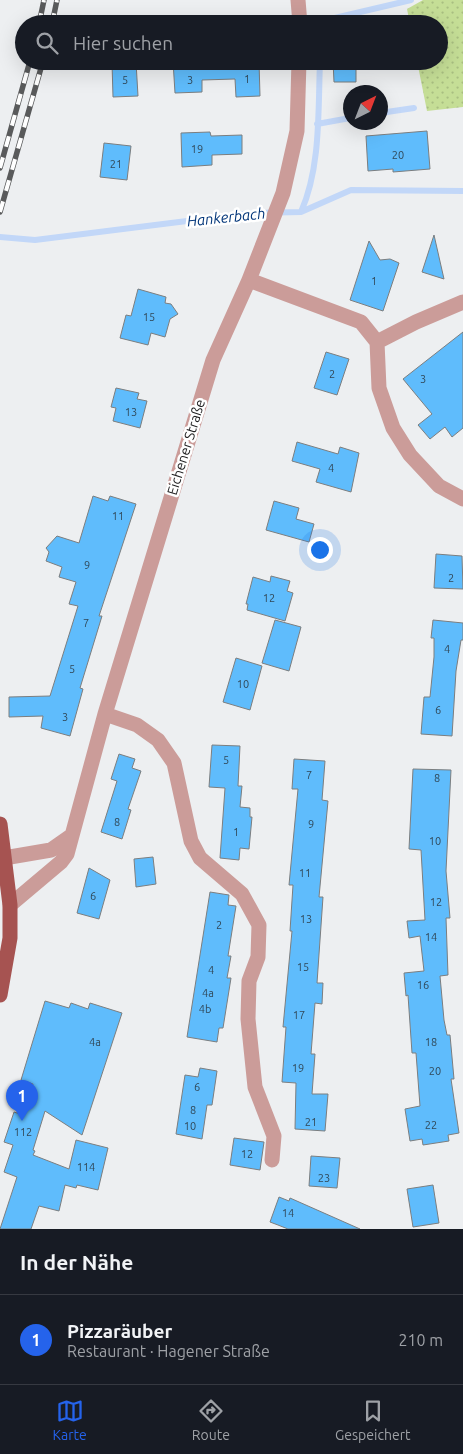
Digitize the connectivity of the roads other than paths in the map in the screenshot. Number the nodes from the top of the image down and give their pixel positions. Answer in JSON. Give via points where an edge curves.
{"nodes":[{"id":1,"x":298,"y":0,"type":"edge"},
{"id":2,"x":299,"y":15,"type":"edge"},
{"id":3,"x":299,"y":70,"type":"edge"},
{"id":4,"x":249,"y":280,"type":"junction"},
{"id":5,"x":463,"y":302,"type":"edge"},
{"id":6,"x":376,"y":342,"type":"junction"},
{"id":7,"x":463,"y":499,"type":"edge"},
{"id":8,"x":105,"y":714,"type":"junction"},
{"id":9,"x":0,"y":824,"type":"edge"},
{"id":10,"x":71,"y":836,"type":"junction"},
{"id":11,"x":4,"y":858,"type":"junction"},
{"id":12,"x":10,"y":905,"type":"junction"},
{"id":13,"x":0,"y":995,"type":"edge"},
{"id":14,"x":272,"y":1160,"type":"dead end"}],
"edges":[{"from":1,"to":2,"type":"street"},
{"from":3,"to":4,"type":"street","name":"Eichener Straße","via":[[297,131],[283,193]]},
{"from":4,"to":6,"type":"street","via":[[361,322]]},
{"from":4,"to":8,"type":"street","name":"Eichener Straße","via":[[213,360]]},
{"from":5,"to":6,"type":"street"},
{"from":6,"to":7,"type":"street","via":[[379,388],[393,428],[410,455],[439,486]]},
{"from":8,"to":10,"type":"street","name":"Eichener Straße"},
{"from":8,"to":14,"type":"street","via":[[137,725],[158,740],[174,764],[191,841],[200,858],[242,894],[259,926],[258,957],[249,981],[248,1019],[255,1087],[274,1136]]},
{"from":9,"to":11,"type":"main road"},
{"from":10,"to":11,"type":"street","via":[[51,850]]},
{"from":10,"to":12,"type":"street","name":"Eichener Straße","via":[[67,854],[61,862]]},
{"from":11,"to":12,"type":"main road"},
{"from":12,"to":13,"type":"main road","via":[[10,938]]}]}
